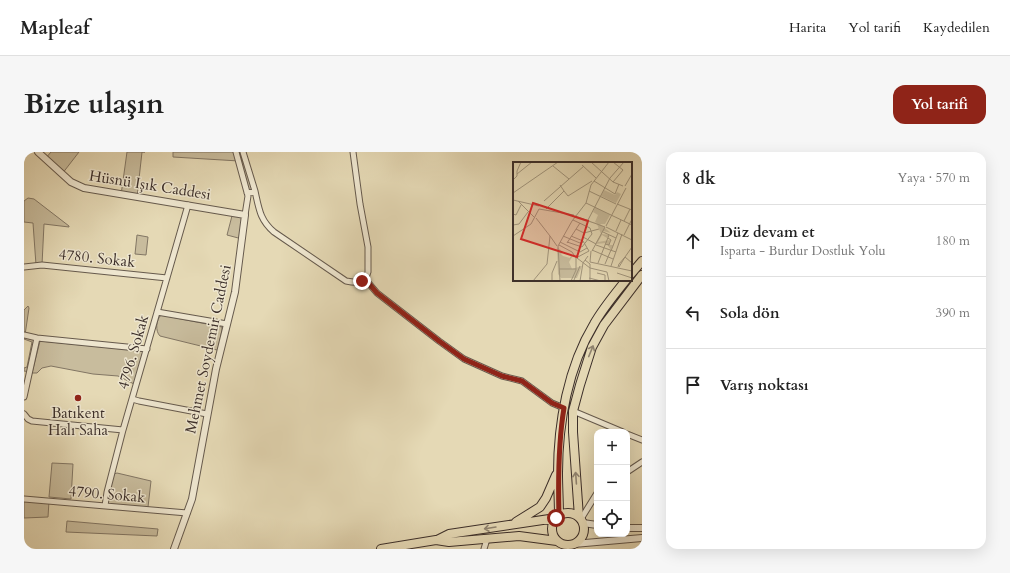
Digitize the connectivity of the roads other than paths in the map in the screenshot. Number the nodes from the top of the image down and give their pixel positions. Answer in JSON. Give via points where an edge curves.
{"nodes":[{"id":1,"x":38,"y":152,"type":"edge"},
{"id":2,"x":236,"y":152,"type":"edge"},
{"id":3,"x":244,"y":152,"type":"edge"},
{"id":4,"x":353,"y":152,"type":"edge"},
{"id":5,"x":255,"y":191,"type":"junction"},
{"id":6,"x":247,"y":193,"type":"junction"},
{"id":7,"x":188,"y":205,"type":"junction"},
{"id":8,"x":245,"y":215,"type":"junction"},
{"id":9,"x":642,"y":261,"type":"edge"},
{"id":10,"x":24,"y":267,"type":"edge"},
{"id":11,"x":632,"y":273,"type":"edge"},
{"id":12,"x":642,"y":275,"type":"edge"},
{"id":13,"x":167,"y":278,"type":"junction"},
{"id":14,"x":365,"y":279,"type":"junction"},
{"id":15,"x":625,"y":281,"type":"edge"},
{"id":16,"x":157,"y":312,"type":"junction"},
{"id":17,"x":227,"y":324,"type":"junction"},
{"id":18,"x":24,"y":335,"type":"edge"},
{"id":19,"x":37,"y":338,"type":"junction"},
{"id":20,"x":146,"y":349,"type":"junction"},
{"id":21,"x":26,"y":374,"type":"edge"},
{"id":22,"x":24,"y":397,"type":"edge"},
{"id":23,"x":132,"y":399,"type":"junction"},
{"id":24,"x":564,"y":408,"type":"junction"},
{"id":25,"x":573,"y":412,"type":"junction"},
{"id":26,"x":24,"y":414,"type":"edge"},
{"id":27,"x":207,"y":414,"type":"junction"},
{"id":28,"x":616,"y":429,"type":"edge"},
{"id":29,"x":123,"y":430,"type":"junction"},
{"id":30,"x":630,"y":435,"type":"edge"},
{"id":31,"x":642,"y":440,"type":"edge"},
{"id":32,"x":642,"y":462,"type":"edge"},
{"id":33,"x":630,"y":470,"type":"edge"},
{"id":34,"x":558,"y":472,"type":"junction"},
{"id":35,"x":594,"y":498,"type":"edge"},
{"id":36,"x":24,"y":499,"type":"edge"},
{"id":37,"x":105,"y":506,"type":"junction"},
{"id":38,"x":187,"y":513,"type":"junction"},
{"id":39,"x":557,"y":517,"type":"junction"},
{"id":40,"x":581,"y":520,"type":"junction"},
{"id":41,"x":594,"y":524,"type":"edge"},
{"id":42,"x":511,"y":525,"type":"junction"},
{"id":43,"x":630,"y":528,"type":"edge"},
{"id":44,"x":642,"y":528,"type":"edge"},
{"id":45,"x":642,"y":538,"type":"edge"},
{"id":46,"x":487,"y":539,"type":"junction"},
{"id":47,"x":436,"y":540,"type":"junction"},
{"id":48,"x":557,"y":541,"type":"junction"},
{"id":49,"x":574,"y":544,"type":"junction"},
{"id":50,"x":174,"y":549,"type":"edge"},
{"id":51,"x":382,"y":549,"type":"edge"},
{"id":52,"x":484,"y":549,"type":"edge"}],
"edges":[{"from":1,"to":7,"type":"street","name":"Hüsnü Işık Caddesi","via":[[72,182],[84,188]]},
{"from":2,"to":6,"type":"street","name":"Mehmet Soydemir Caddesi"},
{"from":3,"to":5,"type":"street"},
{"from":4,"to":14,"type":"street","via":[[368,248]]},
{"from":5,"to":6,"type":"street"},
{"from":5,"to":14,"type":"street","via":[[262,217],[274,232],[346,281],[357,283]]},
{"from":6,"to":8,"type":"street","name":"Mehmet Soydemir Caddesi"},
{"from":7,"to":8,"type":"street","name":"Hüsnü Işık Caddesi"},
{"from":7,"to":13,"type":"street","name":"4796. Sokak"},
{"from":8,"to":17,"type":"street","name":"Mehmet Soydemir Caddesi","via":[[235,292]]},
{"from":9,"to":11,"type":"main road"},
{"from":10,"to":13,"type":"street","name":"4780. Sokak","via":[[42,265]]},
{"from":25,"to":12,"type":"main road","one_way":true,"via":[[585,368],[596,341],[609,317]]},
{"from":13,"to":16,"type":"street","name":"4796. Sokak"},
{"from":14,"to":24,"type":"street","via":[[377,293],[464,359],[502,376],[522,381],[552,403]]},
{"from":15,"to":24,"type":"main road","via":[[606,304],[589,333],[571,378]]},
{"from":16,"to":17,"type":"street"},
{"from":16,"to":20,"type":"street","name":"4796. Sokak"},
{"from":17,"to":27,"type":"street","name":"Mehmet Soydemir Caddesi"},
{"from":18,"to":19,"type":"street"},
{"from":19,"to":20,"type":"street"},
{"from":19,"to":21,"type":"street"},
{"from":20,"to":23,"type":"street","name":"4796. Sokak"},
{"from":21,"to":22,"type":"street"},
{"from":23,"to":27,"type":"street"},
{"from":23,"to":29,"type":"street","name":"4796. Sokak"},
{"from":24,"to":34,"type":"main road"},
{"from":25,"to":28,"type":"street"},
{"from":40,"to":25,"type":"main road","one_way":true},
{"from":26,"to":29,"type":"street","via":[[34,422]]},
{"from":27,"to":38,"type":"street","name":"Mehmet Soydemir Caddesi"},
{"from":29,"to":37,"type":"street","name":"4796. Sokak"},
{"from":30,"to":31,"type":"street"},
{"from":32,"to":33,"type":"street"},
{"from":34,"to":39,"type":"main road"},
{"from":34,"to":42,"type":"main road","via":[[540,507]]},
{"from":35,"to":40,"type":"street"},
{"from":36,"to":37,"type":"street","name":"4790. Sokak"},
{"from":37,"to":38,"type":"street","name":"4790. Sokak"},
{"from":38,"to":50,"type":"street","name":"Mehmet Soydemir Caddesi"},
{"from":39,"to":40,"type":"main road","via":[[569,513]]},
{"from":39,"to":42,"type":"main road"},
{"from":39,"to":48,"type":"main road","via":[[552,530]]},
{"from":40,"to":41,"type":"street"},
{"from":40,"to":49,"type":"main road","via":[[583,536]]},
{"from":42,"to":47,"type":"main road","one_way":true,"via":[[449,534]]},
{"from":43,"to":44,"type":"street"},
{"from":45,"to":49,"type":"street"},
{"from":46,"to":47,"type":"main road","via":[[449,542]]},
{"from":46,"to":48,"type":"main road","via":[[519,536]]},
{"from":46,"to":52,"type":"street"},
{"from":47,"to":51,"type":"main road"},
{"from":48,"to":49,"type":"main road","via":[[565,545]]}]}
